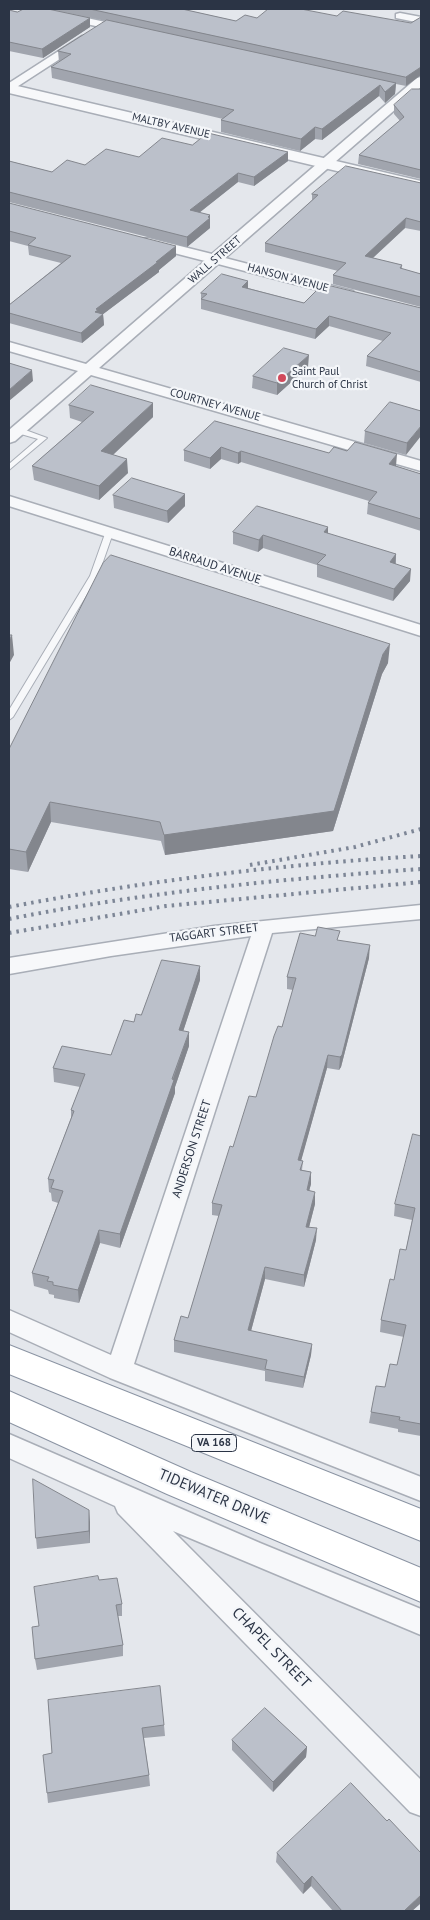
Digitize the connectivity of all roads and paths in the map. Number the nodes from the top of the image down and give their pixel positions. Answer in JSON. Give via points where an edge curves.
{"nodes":[{"id":1,"x":31,"y":9,"type":"edge"},
{"id":2,"x":400,"y":16,"type":"dead end"},
{"id":3,"x":421,"y":20,"type":"edge"},
{"id":4,"x":106,"y":25,"type":"junction"},
{"id":5,"x":144,"y":34,"type":"edge"},
{"id":6,"x":421,"y":81,"type":"edge"},
{"id":7,"x":9,"y":89,"type":"edge"},
{"id":8,"x":394,"y":89,"type":"edge"},
{"id":9,"x":415,"y":93,"type":"edge"},
{"id":10,"x":327,"y":163,"type":"junction"},
{"id":11,"x":421,"y":186,"type":"edge"},
{"id":12,"x":132,"y":238,"type":"edge"},
{"id":13,"x":215,"y":260,"type":"junction"},
{"id":14,"x":366,"y":298,"type":"edge"},
{"id":15,"x":9,"y":346,"type":"edge"},
{"id":16,"x":89,"y":368,"type":"junction"},
{"id":17,"x":13,"y":434,"type":"edge"},
{"id":18,"x":421,"y":466,"type":"edge"},
{"id":19,"x":9,"y":468,"type":"edge"},
{"id":20,"x":9,"y":501,"type":"edge"},
{"id":21,"x":109,"y":533,"type":"junction"},
{"id":22,"x":421,"y":631,"type":"edge"},
{"id":23,"x":9,"y":717,"type":"edge"},
{"id":24,"x":421,"y":912,"type":"edge"},
{"id":25,"x":264,"y":927,"type":"junction"},
{"id":26,"x":9,"y":966,"type":"edge"},
{"id":27,"x":9,"y":1321,"type":"edge"},
{"id":28,"x":9,"y":1358,"type":"edge"},
{"id":29,"x":119,"y":1370,"type":"junction"},
{"id":30,"x":9,"y":1406,"type":"edge"},
{"id":31,"x":9,"y":1446,"type":"edge"},
{"id":32,"x":421,"y":1489,"type":"edge"},
{"id":33,"x":121,"y":1496,"type":"junction"},
{"id":34,"x":421,"y":1525,"type":"edge"},
{"id":35,"x":421,"y":1585,"type":"edge"},
{"id":36,"x":421,"y":1622,"type":"edge"},
{"id":37,"x":420,"y":1792,"type":"edge"}],
"edges":[{"from":1,"to":4,"type":"street"},
{"from":2,"to":3,"type":"street"},
{"from":4,"to":5,"type":"street"},
{"from":4,"to":7,"type":"street"},
{"from":6,"to":9,"type":"street","name":"WALL STREET"},
{"from":7,"to":10,"type":"street","name":"MALTBY AVENUE"},
{"from":8,"to":9,"type":"street"},
{"from":9,"to":10,"type":"street","name":"WALL STREET"},
{"from":10,"to":11,"type":"street","name":"MALTBY AVENUE"},
{"from":10,"to":13,"type":"street","name":"WALL STREET"},
{"from":12,"to":13,"type":"street","name":"HANSON AVENUE"},
{"from":13,"to":14,"type":"street","name":"HANSON AVENUE"},
{"from":13,"to":16,"type":"street","name":"WALL STREET"},
{"from":15,"to":16,"type":"street","name":"COURTNEY AVENUE"},
{"from":16,"to":17,"type":"street","name":"WALL STREET"},
{"from":16,"to":18,"type":"street","name":"COURTNEY AVENUE"},
{"from":17,"to":19,"type":"lane","via":[[42,438]]},
{"from":20,"to":21,"type":"street","name":"BARRAUD AVENUE"},
{"from":21,"to":22,"type":"street","name":"BARRAUD AVENUE"},
{"from":21,"to":23,"type":"lane","via":[[94,576]]},
{"from":24,"to":25,"type":"street","name":"TAGGART STREET"},
{"from":25,"to":26,"type":"street","name":"TAGGART STREET","via":[[137,943]]},
{"from":25,"to":29,"type":"street","name":"ANDERSON STREET"},
{"from":27,"to":29,"type":"street"},
{"from":28,"to":34,"type":"highway","number":"VA 168"},
{"from":29,"to":32,"type":"street"},
{"from":30,"to":35,"type":"highway","name":"TIDEWATER DRIVE","via":[[179,1483]]},
{"from":31,"to":33,"type":"street"},
{"from":33,"to":36,"type":"street"},
{"from":33,"to":37,"type":"street","name":"CHAPEL STREET"}]}
